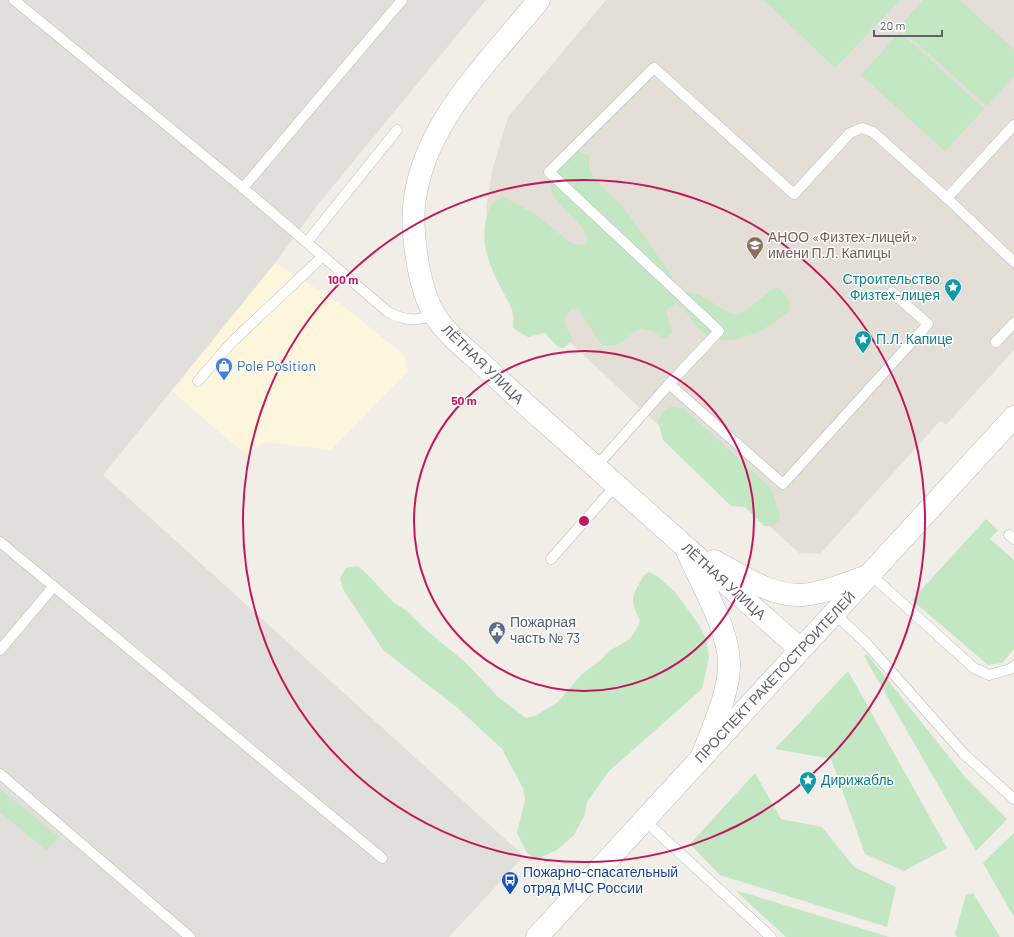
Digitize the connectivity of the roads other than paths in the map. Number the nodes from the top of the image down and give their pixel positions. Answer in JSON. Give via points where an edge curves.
{"nodes":[{"id":1,"x":14,"y":0,"type":"edge"},
{"id":2,"x":402,"y":0,"type":"edge"},
{"id":3,"x":539,"y":0,"type":"edge"},
{"id":4,"x":1014,"y":125,"type":"edge"},
{"id":5,"x":397,"y":130,"type":"dead end"},
{"id":6,"x":243,"y":188,"type":"junction"},
{"id":7,"x":947,"y":198,"type":"junction"},
{"id":8,"x":307,"y":242,"type":"junction"},
{"id":9,"x":323,"y":256,"type":"junction"},
{"id":10,"x":1014,"y":262,"type":"edge"},
{"id":11,"x":892,"y":292,"type":"dead end"},
{"id":12,"x":435,"y":316,"type":"junction"},
{"id":13,"x":1014,"y":322,"type":"edge"},
{"id":14,"x":996,"y":342,"type":"dead end"},
{"id":15,"x":198,"y":381,"type":"dead end"},
{"id":16,"x":669,"y":384,"type":"junction"},
{"id":17,"x":1014,"y":417,"type":"edge"},
{"id":18,"x":596,"y":467,"type":"junction"},
{"id":19,"x":616,"y":485,"type":"junction"},
{"id":20,"x":0,"y":542,"type":"edge"},
{"id":21,"x":685,"y":546,"type":"junction"},
{"id":22,"x":551,"y":558,"type":"dead end"},
{"id":23,"x":869,"y":575,"type":"junction"},
{"id":24,"x":54,"y":586,"type":"junction"},
{"id":25,"x":834,"y":613,"type":"junction"},
{"id":26,"x":800,"y":649,"type":"junction"},
{"id":27,"x":0,"y":650,"type":"edge"},
{"id":28,"x":1014,"y":666,"type":"edge"},
{"id":29,"x":702,"y":756,"type":"junction"},
{"id":30,"x":0,"y":774,"type":"edge"},
{"id":31,"x":1014,"y":799,"type":"edge"},
{"id":32,"x":644,"y":820,"type":"junction"},
{"id":33,"x":382,"y":858,"type":"dead end"},
{"id":34,"x":190,"y":937,"type":"edge"},
{"id":35,"x":537,"y":937,"type":"edge"},
{"id":36,"x":771,"y":937,"type":"edge"}],
"edges":[{"from":1,"to":6,"type":"lane"},
{"from":2,"to":6,"type":"lane"},
{"from":3,"to":12,"type":"street","name":"ЛЁТНАЯ УЛИЦА","via":[[462,93],[439,130],[424,161],[413,220],[417,259]]},
{"from":4,"to":7,"type":"lane"},
{"from":5,"to":8,"type":"lane"},
{"from":6,"to":8,"type":"lane"},
{"from":7,"to":10,"type":"lane"},
{"from":7,"to":16,"type":"lane","via":[[873,132],[862,128],[850,133],[794,194],[654,68],[549,172],[719,331]]},
{"from":8,"to":9,"type":"lane"},
{"from":9,"to":12,"type":"lane","via":[[388,312],[400,319],[414,320]]},
{"from":9,"to":15,"type":"lane","via":[[231,343]]},
{"from":11,"to":16,"type":"lane","via":[[928,324],[783,484]]},
{"from":12,"to":18,"type":"street","name":"ЛЁТНАЯ УЛИЦА","via":[[447,332]]},
{"from":13,"to":14,"type":"lane"},
{"from":16,"to":18,"type":"lane"},
{"from":17,"to":23,"type":"street","name":"ПРОСПЕКТ РАКЕТОСТРОИТЕЛЕЙ"},
{"from":18,"to":19,"type":"street","name":"ЛЁТНАЯ УЛИЦА"},
{"from":19,"to":21,"type":"street","name":"ЛЁТНАЯ УЛИЦА"},
{"from":19,"to":22,"type":"lane"},
{"from":20,"to":24,"type":"lane"},
{"from":21,"to":23,"type":"street","via":[[758,584],[782,593],[802,595],[830,589]]},
{"from":21,"to":26,"type":"street","name":"ЛЁТНАЯ УЛИЦА"},
{"from":21,"to":29,"type":"street","via":[[720,625],[729,663],[719,713]]},
{"from":23,"to":25,"type":"street","name":"ПРОСПЕКТ РАКЕТОСТРОИТЕЛЕЙ"},
{"from":23,"to":28,"type":"lane","via":[[974,668],[989,676]]},
{"from":24,"to":27,"type":"lane"},
{"from":24,"to":33,"type":"lane"},
{"from":25,"to":26,"type":"street","name":"ПРОСПЕКТ РАКЕТОСТРОИТЕЛЕЙ"},
{"from":25,"to":31,"type":"lane","via":[[867,644],[964,754]]},
{"from":26,"to":29,"type":"street","name":"ПРОСПЕКТ РАКЕТОСТРОИТЕЛЕЙ"},
{"from":29,"to":32,"type":"street","name":"ПРОСПЕКТ РАКЕТОСТРОИТЕЛЕЙ"},
{"from":30,"to":34,"type":"lane"},
{"from":32,"to":35,"type":"street","name":"ПРОСПЕКТ РАКЕТОСТРОИТЕЛЕЙ"},
{"from":32,"to":36,"type":"lane"}]}
